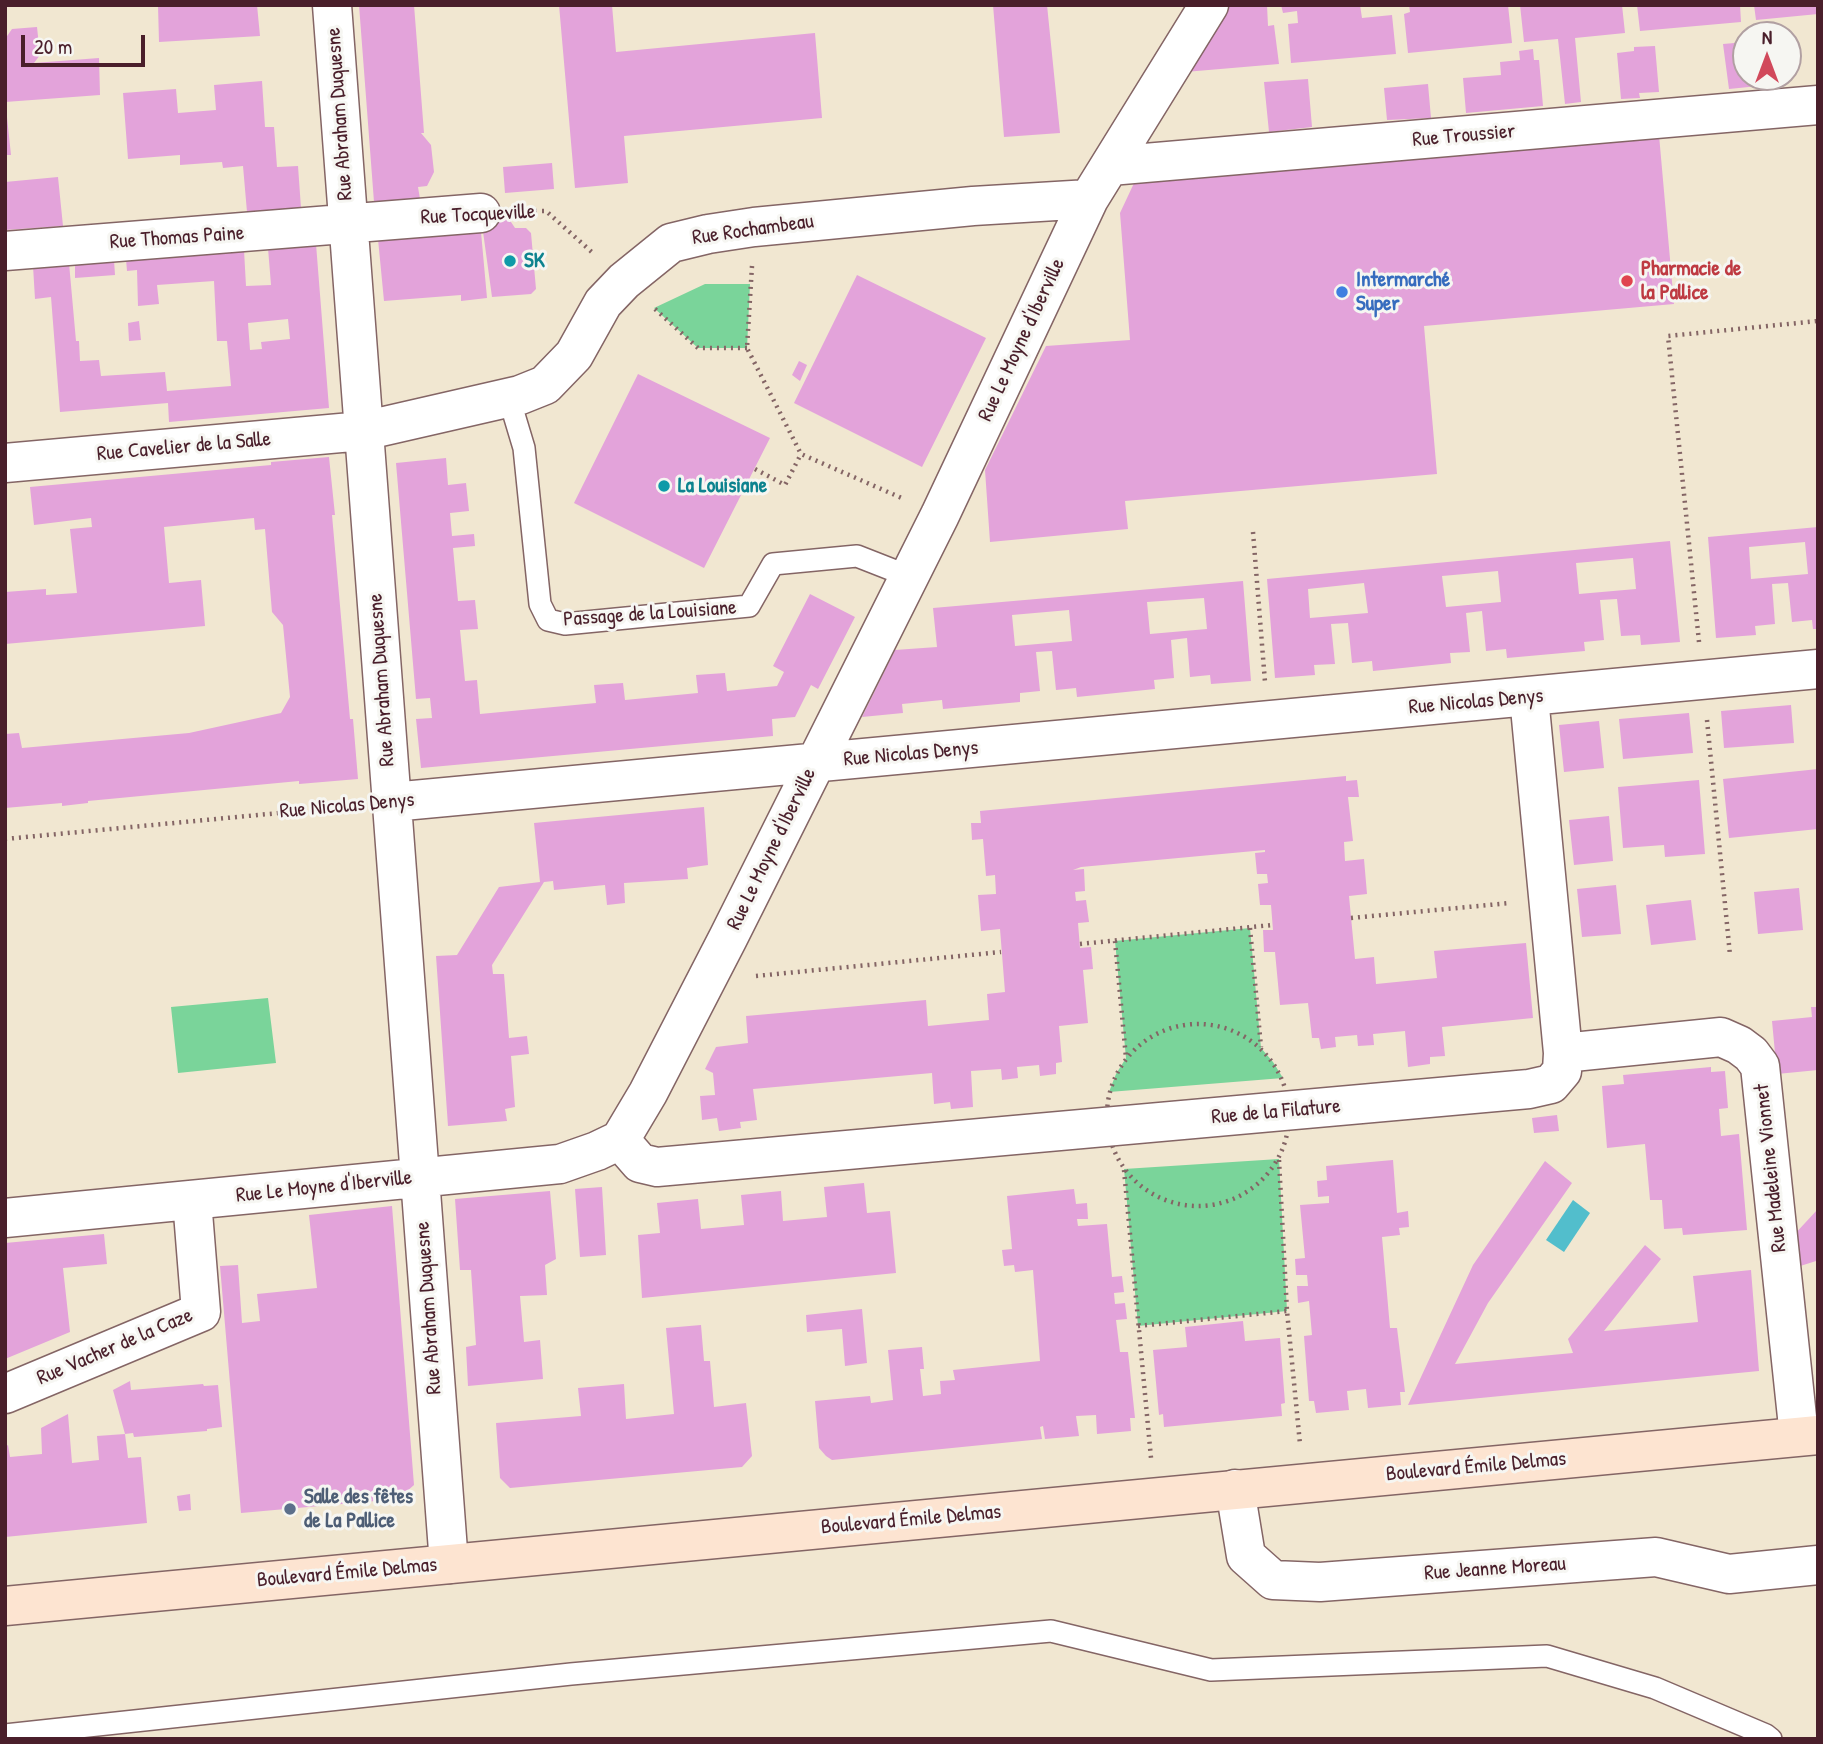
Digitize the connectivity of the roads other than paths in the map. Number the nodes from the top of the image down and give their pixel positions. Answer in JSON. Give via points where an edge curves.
{"nodes":[{"id":1,"x":332,"y":5,"type":"edge"},
{"id":2,"x":1209,"y":5,"type":"edge"},
{"id":3,"x":1818,"y":105,"type":"edge"},
{"id":4,"x":1110,"y":166,"type":"junction"},
{"id":5,"x":1089,"y":200,"type":"junction"},
{"id":6,"x":481,"y":213,"type":"road end"},
{"id":7,"x":348,"y":224,"type":"junction"},
{"id":8,"x":5,"y":251,"type":"edge"},
{"id":9,"x":509,"y":398,"type":"junction"},
{"id":10,"x":363,"y":431,"type":"junction"},
{"id":11,"x":5,"y":463,"type":"edge"},
{"id":12,"x":908,"y":576,"type":"junction"},
{"id":13,"x":1818,"y":670,"type":"edge"},
{"id":14,"x":1529,"y":697,"type":"junction"},
{"id":15,"x":815,"y":763,"type":"junction"},
{"id":16,"x":392,"y":802,"type":"junction"},
{"id":17,"x":1563,"y":1053,"type":"junction"},
{"id":18,"x":620,"y":1140,"type":"junction"},
{"id":19,"x":419,"y":1177,"type":"junction"},
{"id":20,"x":192,"y":1199,"type":"junction"},
{"id":21,"x":5,"y":1217,"type":"edge"},
{"id":22,"x":5,"y":1394,"type":"edge"},
{"id":23,"x":1808,"y":1436,"type":"edge"},
{"id":24,"x":1235,"y":1489,"type":"junction"},
{"id":25,"x":449,"y":1564,"type":"junction"},
{"id":26,"x":1818,"y":1565,"type":"edge"},
{"id":27,"x":5,"y":1606,"type":"edge"},
{"id":28,"x":5,"y":1735,"type":"edge"},
{"id":29,"x":1771,"y":1739,"type":"edge"}],
"edges":[{"from":1,"to":7,"type":"street","name":"Rue Abraham Duquesne"},
{"from":2,"to":4,"type":"street","name":"Rue Le Moyne d'Iberville"},
{"from":3,"to":4,"type":"street","name":"Rue Troussier"},
{"from":4,"to":5,"type":"street","name":"Rue Le Moyne d'Iberville"},
{"from":5,"to":9,"type":"street","name":"Rue Rochambeau","via":[[754,227],[671,243],[603,303],[574,355],[545,385]]},
{"from":5,"to":12,"type":"street","name":"Rue Le Moyne d'Iberville"},
{"from":6,"to":7,"type":"street","name":"Rue Tocqueville"},
{"from":7,"to":8,"type":"street","name":"Rue Thomas Paine"},
{"from":7,"to":10,"type":"street","name":"Rue Abraham Duquesne"},
{"from":9,"to":10,"type":"street","name":"Rue Rochambeau"},
{"from":9,"to":12,"type":"lane","name":"Passage de la Louisiane","via":[[524,448],[540,604],[548,620],[565,624],[750,606],[773,564],[857,556]]},
{"from":10,"to":11,"type":"street","name":"Rue Cavelier de la Salle"},
{"from":10,"to":16,"type":"street","name":"Rue Abraham Duquesne"},
{"from":12,"to":15,"type":"street","name":"Rue Le Moyne d'Iberville"},
{"from":13,"to":14,"type":"street","name":"Rue Nicolas Denys"},
{"from":14,"to":15,"type":"street","name":"Rue Nicolas Denys"},
{"from":14,"to":17,"type":"street","name":"Rue de la Filature"},
{"from":15,"to":16,"type":"street","name":"Rue Nicolas Denys"},
{"from":15,"to":18,"type":"street","name":"Rue Le Moyne d'Iberville"},
{"from":16,"to":19,"type":"street","name":"Rue Abraham Duquesne"},
{"from":17,"to":18,"type":"street","name":"Rue de la Filature","via":[[1562,1071],[1551,1084],[1529,1089],[657,1167],[640,1163]]},
{"from":17,"to":23,"type":"street","name":"Rue Madeleine Vionnet","via":[[1721,1037],[1745,1049],[1760,1066]]},
{"from":18,"to":19,"type":"street","name":"Rue Le Moyne d'Iberville","via":[[561,1164]]},
{"from":19,"to":20,"type":"street","name":"Rue Le Moyne d'Iberville"},
{"from":19,"to":25,"type":"street","name":"Rue Abraham Duquesne"},
{"from":20,"to":21,"type":"street","name":"Rue Le Moyne d'Iberville"},
{"from":20,"to":22,"type":"street","name":"Rue Vacher de la Caze","via":[[201,1312]]},
{"from":23,"to":24,"type":"main road","name":"Boulevard Émile Delmas"},
{"from":24,"to":25,"type":"main road","name":"Boulevard Émile Delmas"},
{"from":24,"to":26,"type":"street","name":"Rue Jeanne Moreau","via":[[1246,1556],[1273,1580],[1320,1582],[1656,1557],[1729,1573]]},
{"from":25,"to":27,"type":"main road","name":"Boulevard Émile Delmas"},
{"from":28,"to":29,"type":"lane","via":[[570,1674],[1051,1631],[1211,1670],[1547,1656],[1655,1688]]}]}
